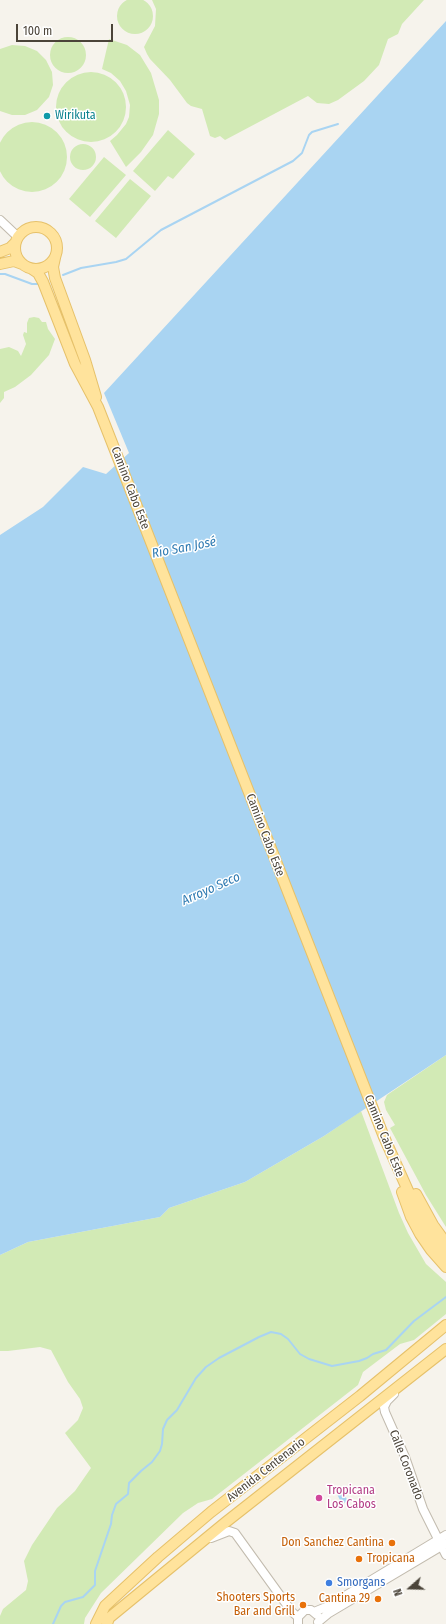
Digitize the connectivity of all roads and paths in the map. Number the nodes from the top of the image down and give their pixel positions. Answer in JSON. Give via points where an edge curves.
{"nodes":[{"id":1,"x":0,"y":220,"type":"edge"},
{"id":2,"x":17,"y":240,"type":"junction"},
{"id":3,"x":0,"y":252,"type":"edge"},
{"id":4,"x":55,"y":258,"type":"junction"},
{"id":5,"x":0,"y":264,"type":"edge"},
{"id":6,"x":22,"y":264,"type":"junction"},
{"id":7,"x":32,"y":269,"type":"junction"},
{"id":8,"x":98,"y":407,"type":"junction"},
{"id":9,"x":384,"y":1136,"type":"junction"},
{"id":10,"x":446,"y":1243,"type":"edge"},
{"id":11,"x":446,"y":1256,"type":"edge"},
{"id":12,"x":446,"y":1267,"type":"edge"},
{"id":13,"x":446,"y":1325,"type":"edge"},
{"id":14,"x":446,"y":1349,"type":"edge"},
{"id":15,"x":408,"y":1379,"type":"junction"},
{"id":16,"x":446,"y":1535,"type":"edge"},
{"id":17,"x":206,"y":1540,"type":"junction"},
{"id":18,"x":442,"y":1543,"type":"edge"},
{"id":19,"x":446,"y":1555,"type":"edge"},
{"id":20,"x":314,"y":1612,"type":"junction"},
{"id":21,"x":298,"y":1621,"type":"edge"},
{"id":22,"x":110,"y":1622,"type":"edge"},
{"id":23,"x":318,"y":1623,"type":"edge"},
{"id":24,"x":96,"y":1624,"type":"edge"}],
"edges":[{"from":1,"to":2,"type":"street"},
{"from":2,"to":3,"type":"main road","via":[[10,248]]},
{"from":2,"to":4,"type":"main road","via":[[25,231],[34,227],[47,230],[56,241]]},
{"from":2,"to":6,"type":"main road","via":[[16,251]]},
{"from":4,"to":7,"type":"main road","via":[[47,267]]},
{"from":4,"to":8,"type":"main road","name":"Camino Cabo Este","via":[[54,274],[89,371]]},
{"from":5,"to":6,"type":"main road"},
{"from":6,"to":7,"type":"main road"},
{"from":7,"to":8,"type":"main road","name":"Camino Cabo Este","via":[[43,282],[75,364]]},
{"from":8,"to":9,"type":"main road","name":"Camino Cabo Este"},
{"from":9,"to":10,"type":"main road","via":[[428,1216]]},
{"from":9,"to":11,"type":"main road","name":"Camino Cabo Este","via":[[418,1213]]},
{"from":9,"to":12,"type":"main road","via":[[411,1217],[428,1246]]},
{"from":13,"to":24,"type":"main road","name":"Avenida Centenario","via":[[158,1557],[105,1606]]},
{"from":14,"to":15,"type":"main road","name":"Avenida Centenario"},
{"from":15,"to":17,"type":"main road","name":"Avenida Centenario"},
{"from":15,"to":18,"type":"street","name":"Calle Coronado","via":[[388,1401],[384,1407],[385,1412],[405,1457],[422,1509]]},
{"from":16,"to":18,"type":"street"},
{"from":17,"to":21,"type":"street","via":[[229,1531],[235,1533]]},
{"from":17,"to":22,"type":"main road","name":"Avenida Centenario"},
{"from":18,"to":19,"type":"street","name":"Calle Coronado"},
{"from":18,"to":20,"type":"street"},
{"from":18,"to":23,"type":"street","via":[[329,1613]]},
{"from":20,"to":21,"type":"street","via":[[305,1610]]},
{"from":20,"to":23,"type":"street","via":[[318,1617]]}]}
